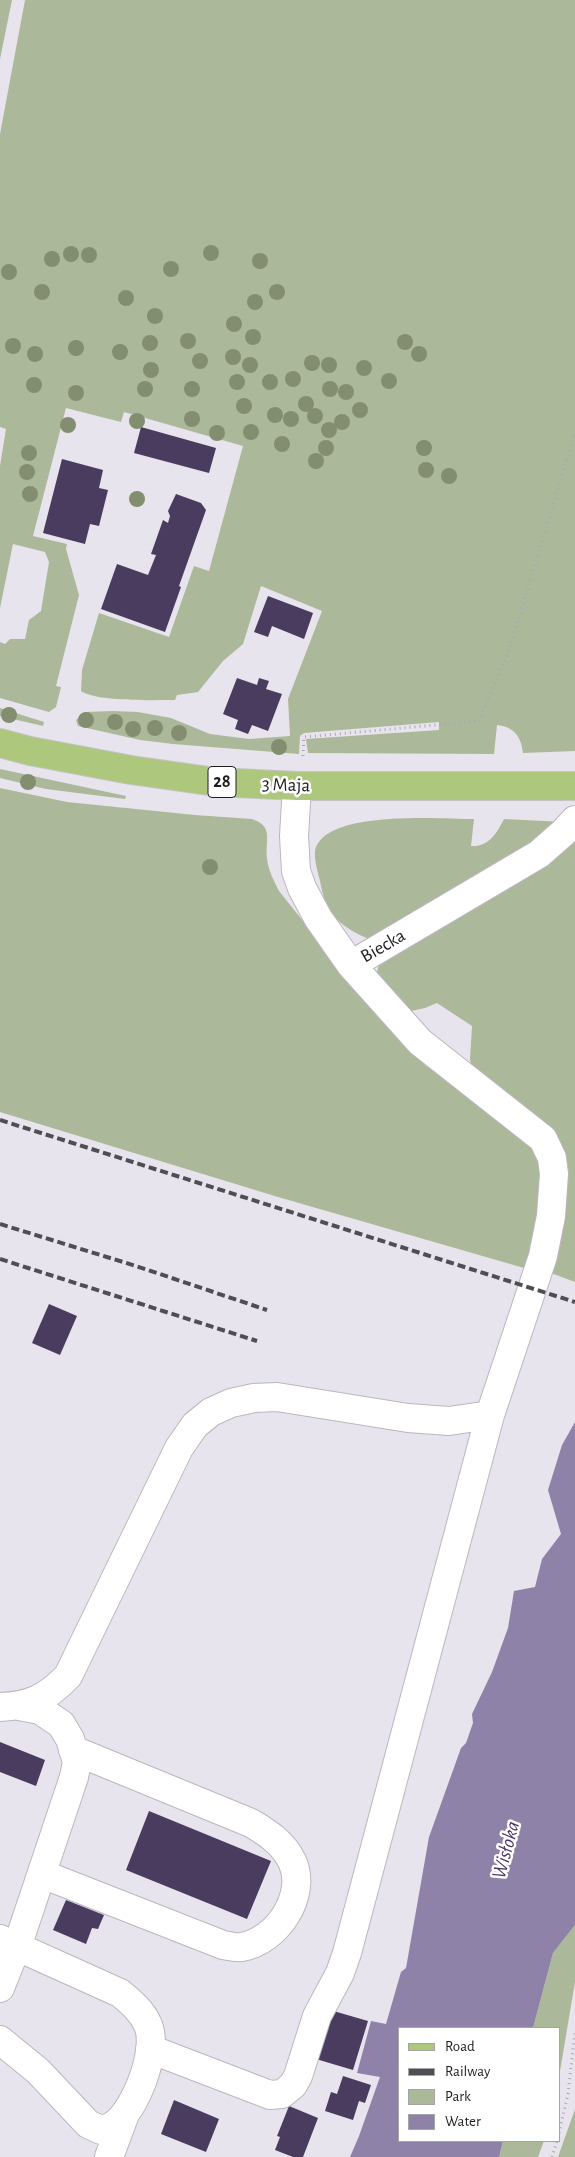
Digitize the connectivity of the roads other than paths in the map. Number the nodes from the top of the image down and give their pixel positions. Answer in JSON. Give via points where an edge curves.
{"nodes":[{"id":1,"x":0,"y":743,"type":"edge"},
{"id":2,"x":297,"y":786,"type":"junction"},
{"id":3,"x":575,"y":786,"type":"edge"},
{"id":4,"x":575,"y":820,"type":"edge"},
{"id":5,"x":352,"y":965,"type":"junction"},
{"id":6,"x":490,"y":1415,"type":"junction"},
{"id":7,"x":10,"y":1707,"type":"edge"},
{"id":8,"x":73,"y":1750,"type":"junction"},
{"id":9,"x":42,"y":1874,"type":"junction"},
{"id":10,"x":9,"y":1942,"type":"edge"},
{"id":11,"x":0,"y":1988,"type":"edge"},
{"id":12,"x":0,"y":2040,"type":"edge"},
{"id":13,"x":150,"y":2049,"type":"junction"},
{"id":14,"x":125,"y":2114,"type":"junction"},
{"id":15,"x":109,"y":2157,"type":"edge"}],
"edges":[{"from":1,"to":2,"type":"main road","name":"3 Maja","number":"28","via":[[140,771],[216,782]]},
{"from":2,"to":3,"type":"main road","name":"3 Maja","number":"28"},
{"from":2,"to":5,"type":"street","name":"Biecka","via":[[296,872],[310,906]]},
{"from":4,"to":5,"type":"street","name":"Biecka","via":[[539,854]]},
{"from":5,"to":6,"type":"street","via":[[420,1042],[536,1131],[552,1158],[554,1194],[543,1256]]},
{"from":6,"to":7,"type":"street","via":[[448,1421],[408,1418],[276,1397],[231,1403],[211,1412],[195,1425],[179,1448],[68,1676],[56,1689],[36,1701]]},
{"from":6,"to":13,"type":"street","via":[[347,1953],[312,2030],[298,2076],[282,2094],[270,2095]]},
{"from":7,"to":8,"type":"street","via":[[40,1710],[61,1724]]},
{"from":8,"to":9,"type":"street","via":[[77,1762],[74,1777]]},
{"from":8,"to":9,"type":"street","via":[[251,1823],[269,1834],[293,1863],[294,1896],[273,1931],[242,1947],[223,1945]]},
{"from":9,"to":10,"type":"street"},
{"from":10,"to":11,"type":"street"},
{"from":10,"to":13,"type":"street","via":[[120,1993],[135,2005],[149,2026]]},
{"from":12,"to":14,"type":"street","via":[[38,2071],[88,2124],[101,2130],[113,2126]]},
{"from":13,"to":14,"type":"street","via":[[146,2072]]},
{"from":14,"to":15,"type":"street"}]}
